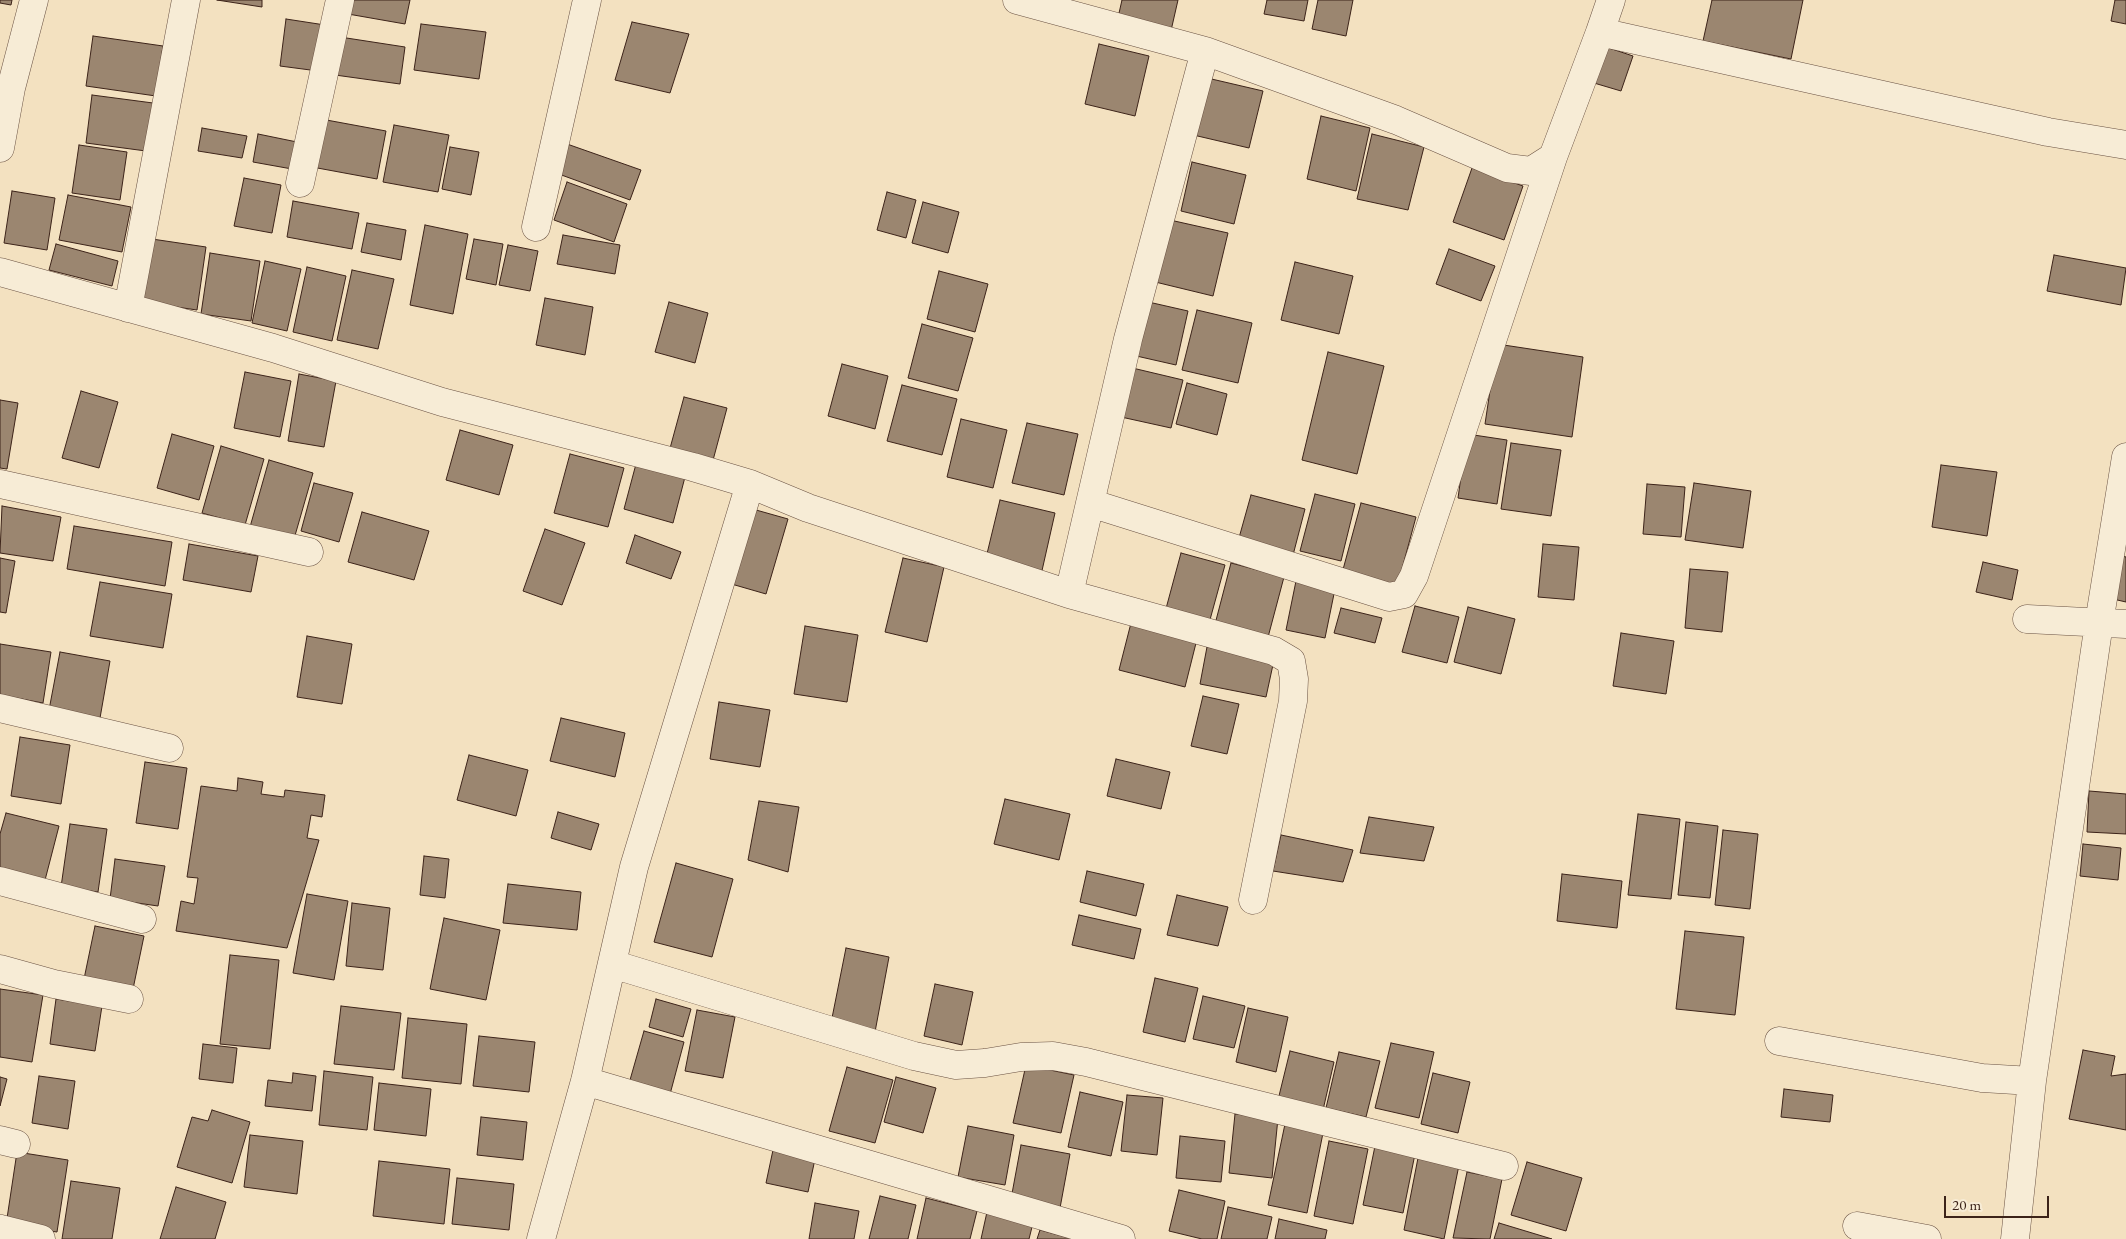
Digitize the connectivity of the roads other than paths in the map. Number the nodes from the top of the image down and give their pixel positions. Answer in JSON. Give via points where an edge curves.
{"nodes":[{"id":1,"x":34,"y":0,"type":"edge"},
{"id":2,"x":186,"y":0,"type":"edge"},
{"id":3,"x":340,"y":0,"type":"edge"},
{"id":4,"x":587,"y":0,"type":"edge"},
{"id":5,"x":1017,"y":0,"type":"edge"},
{"id":6,"x":1611,"y":0,"type":"edge"},
{"id":7,"x":1600,"y":32,"type":"junction"},
{"id":8,"x":1205,"y":51,"type":"junction"},
{"id":9,"x":2126,"y":145,"type":"edge"},
{"id":10,"x":0,"y":148,"type":"edge"},
{"id":11,"x":1553,"y":157,"type":"junction"},
{"id":12,"x":300,"y":183,"type":"dead end"},
{"id":13,"x":536,"y":227,"type":"dead end"},
{"id":14,"x":0,"y":272,"type":"edge"},
{"id":15,"x":128,"y":308,"type":"junction"},
{"id":16,"x":2126,"y":457,"type":"edge"},
{"id":17,"x":0,"y":484,"type":"edge"},
{"id":18,"x":750,"y":484,"type":"junction"},
{"id":19,"x":1090,"y":503,"type":"junction"},
{"id":20,"x":309,"y":552,"type":"dead end"},
{"id":21,"x":1069,"y":594,"type":"junction"},
{"id":22,"x":2027,"y":618,"type":"dead end"},
{"id":23,"x":2099,"y":623,"type":"junction"},
{"id":24,"x":2126,"y":624,"type":"edge"},
{"id":25,"x":0,"y":708,"type":"edge"},
{"id":26,"x":169,"y":748,"type":"dead end"},
{"id":27,"x":0,"y":881,"type":"edge"},
{"id":28,"x":1253,"y":900,"type":"dead end"},
{"id":29,"x":142,"y":919,"type":"dead end"},
{"id":30,"x":612,"y":964,"type":"junction"},
{"id":31,"x":0,"y":969,"type":"edge"},
{"id":32,"x":129,"y":999,"type":"dead end"},
{"id":33,"x":1779,"y":1042,"type":"dead end"},
{"id":34,"x":585,"y":1081,"type":"junction"},
{"id":35,"x":2032,"y":1081,"type":"junction"},
{"id":36,"x":1504,"y":1166,"type":"dead end"},
{"id":37,"x":1857,"y":1226,"type":"dead end"},
{"id":38,"x":0,"y":1236,"type":"edge"},
{"id":39,"x":41,"y":1239,"type":"edge"},
{"id":40,"x":541,"y":1239,"type":"edge"},
{"id":41,"x":1121,"y":1239,"type":"edge"},
{"id":42,"x":1927,"y":1239,"type":"edge"},
{"id":43,"x":2015,"y":1239,"type":"edge"}],
"edges":[{"from":1,"to":10,"type":"street","via":[[11,88]]},
{"from":2,"to":15,"type":"street"},
{"from":3,"to":12,"type":"street"},
{"from":4,"to":13,"type":"street"},
{"from":5,"to":8,"type":"street"},
{"from":6,"to":7,"type":"street"},
{"from":7,"to":9,"type":"street","via":[[2048,132]]},
{"from":7,"to":11,"type":"street"},
{"from":8,"to":11,"type":"street","via":[[1396,120],[1506,168],[1531,171]]},
{"from":8,"to":19,"type":"street","via":[[1128,339]]},
{"from":11,"to":19,"type":"street","via":[[1414,576],[1404,594],[1389,597]]},
{"from":14,"to":15,"type":"street"},
{"from":15,"to":18,"type":"street","via":[[273,348],[442,402]]},
{"from":16,"to":23,"type":"street"},
{"from":17,"to":20,"type":"street"},
{"from":18,"to":21,"type":"street","via":[[808,508]]},
{"from":18,"to":30,"type":"street","via":[[634,867]]},
{"from":19,"to":21,"type":"street"},
{"from":21,"to":28,"type":"street","via":[[1274,651],[1291,661],[1293,701]]},
{"from":22,"to":23,"type":"street"},
{"from":23,"to":24,"type":"street"},
{"from":23,"to":35,"type":"street"},
{"from":25,"to":26,"type":"street"},
{"from":27,"to":29,"type":"street"},
{"from":30,"to":34,"type":"street"},
{"from":30,"to":36,"type":"street","via":[[914,1056],[956,1065],[1053,1056],[1086,1062]]},
{"from":31,"to":32,"type":"street"},
{"from":33,"to":35,"type":"street","via":[[1982,1078]]},
{"from":34,"to":40,"type":"street"},
{"from":34,"to":41,"type":"street"},
{"from":35,"to":43,"type":"street"},
{"from":37,"to":42,"type":"street"},
{"from":38,"to":39,"type":"street","via":[[1,1229]]}]}
